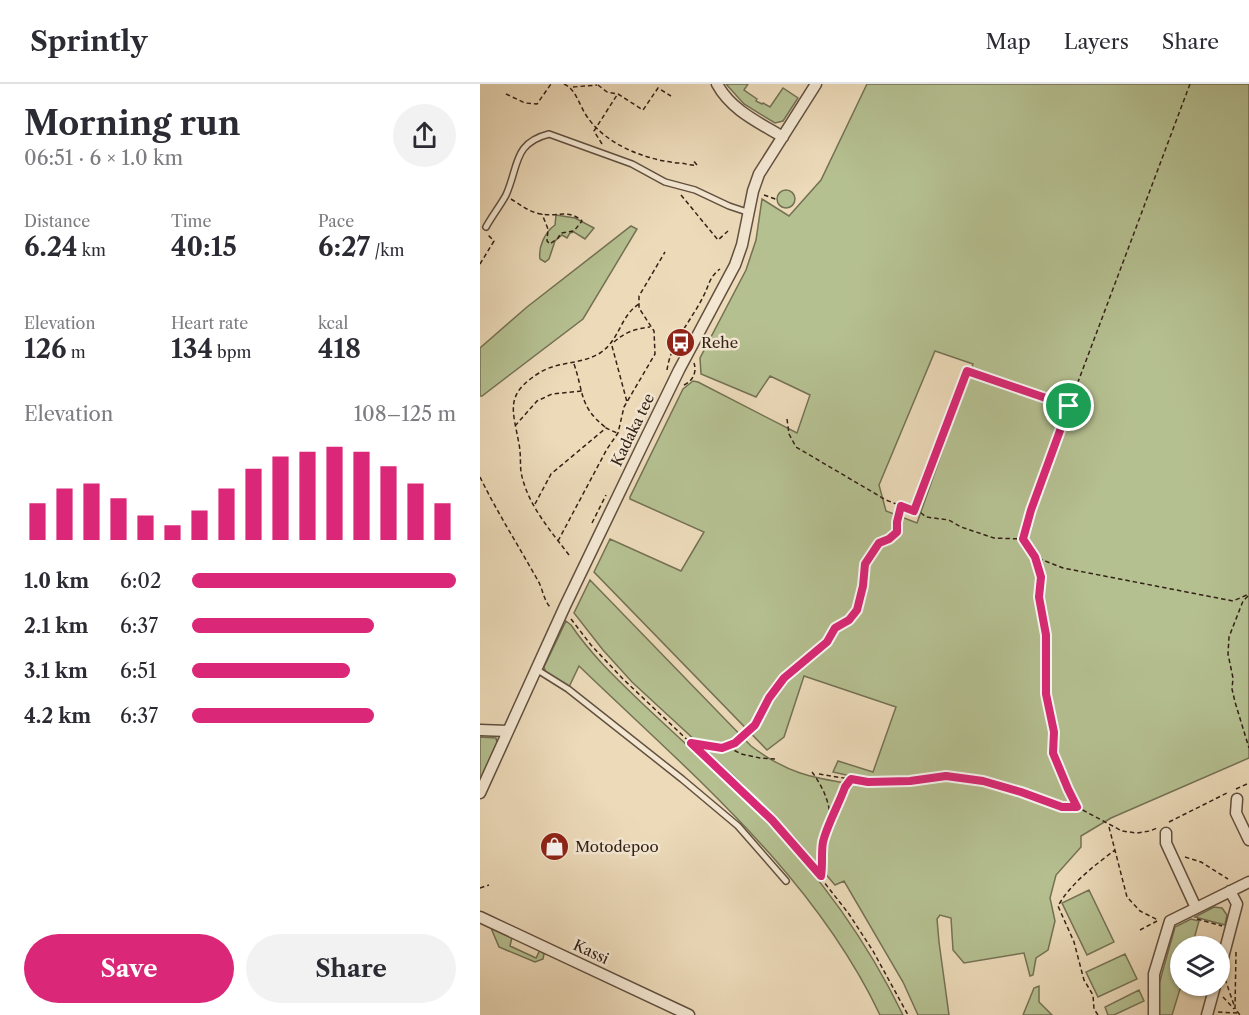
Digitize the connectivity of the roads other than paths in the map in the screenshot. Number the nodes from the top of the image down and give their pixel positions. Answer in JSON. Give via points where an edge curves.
{"nodes":[{"id":1,"x":717,"y":84,"type":"edge"},
{"id":2,"x":816,"y":84,"type":"edge"},
{"id":3,"x":783,"y":137,"type":"junction"},
{"id":4,"x":747,"y":212,"type":"junction"},
{"id":5,"x":486,"y":227,"type":"dead end"},
{"id":6,"x":536,"y":669,"type":"junction"},
{"id":7,"x":480,"y":730,"type":"edge"},
{"id":8,"x":508,"y":731,"type":"junction"},
{"id":9,"x":480,"y":793,"type":"edge"},
{"id":10,"x":1237,"y":799,"type":"dead end"},
{"id":11,"x":1166,"y":833,"type":"dead end"},
{"id":12,"x":1249,"y":840,"type":"edge"},
{"id":13,"x":786,"y":881,"type":"dead end"},
{"id":14,"x":1249,"y":882,"type":"edge"},
{"id":15,"x":1232,"y":887,"type":"junction"},
{"id":16,"x":1194,"y":912,"type":"junction"},
{"id":17,"x":480,"y":917,"type":"edge"},
{"id":18,"x":1229,"y":936,"type":"edge"},
{"id":19,"x":1212,"y":996,"type":"edge"},
{"id":20,"x":689,"y":1015,"type":"edge"},
{"id":21,"x":1154,"y":1015,"type":"edge"},
{"id":22,"x":1207,"y":1015,"type":"edge"}],
"edges":[{"from":1,"to":3,"type":"street","via":[[724,98],[736,108]]},
{"from":2,"to":3,"type":"street","name":"Kadaka tee"},
{"from":3,"to":4,"type":"street","name":"Kadaka tee","via":[[759,174]]},
{"from":4,"to":5,"type":"lane","via":[[665,182],[632,164],[549,135],[536,138],[520,151],[508,197]]},
{"from":4,"to":6,"type":"street","name":"Kadaka tee","via":[[735,265],[674,379]]},
{"from":6,"to":8,"type":"street","name":"Kadaka tee"},
{"from":6,"to":13,"type":"lane","via":[[568,689],[738,826]]},
{"from":7,"to":8,"type":"street"},
{"from":8,"to":9,"type":"street","name":"Kadaka tee"},
{"from":10,"to":12,"type":"street","via":[[1236,813]]},
{"from":11,"to":16,"type":"street","via":[[1166,843]]},
{"from":14,"to":15,"type":"street"},
{"from":15,"to":16,"type":"street"},
{"from":15,"to":18,"type":"street","via":[[1237,904]]},
{"from":16,"to":21,"type":"street","via":[[1170,921],[1155,974]]},
{"from":17,"to":20,"type":"street","name":"Kassi"},
{"from":19,"to":22,"type":"street"}]}
